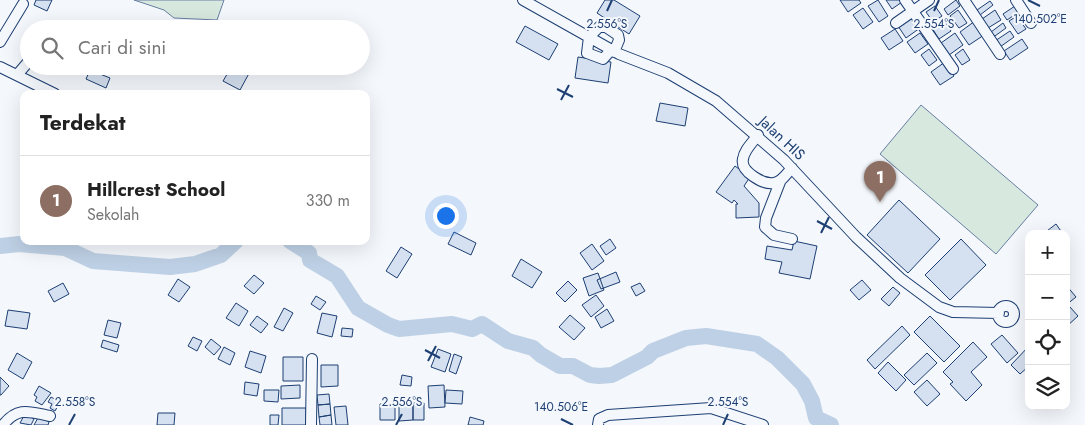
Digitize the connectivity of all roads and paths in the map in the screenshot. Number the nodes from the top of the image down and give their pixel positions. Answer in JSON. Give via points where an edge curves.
{"nodes":[{"id":1,"x":523,"y":0,"type":"edge"},
{"id":2,"x":905,"y":0,"type":"edge"},
{"id":3,"x":929,"y":0,"type":"edge"},
{"id":4,"x":964,"y":0,"type":"edge"},
{"id":5,"x":1016,"y":0,"type":"edge"},
{"id":6,"x":23,"y":4,"type":"dead end"},
{"id":7,"x":912,"y":12,"type":"junction"},
{"id":8,"x":896,"y":23,"type":"dead end"},
{"id":9,"x":1031,"y":23,"type":"dead end"},
{"id":10,"x":589,"y":37,"type":"junction"},
{"id":11,"x":0,"y":42,"type":"edge"},
{"id":12,"x":613,"y":51,"type":"junction"},
{"id":13,"x":1000,"y":54,"type":"dead end"},
{"id":14,"x":0,"y":67,"type":"edge"},
{"id":15,"x":953,"y":69,"type":"dead end"},
{"id":16,"x":20,"y":72,"type":"edge"},
{"id":17,"x":17,"y":75,"type":"junction"},
{"id":18,"x":48,"y":90,"type":"edge"},
{"id":19,"x":758,"y":135,"type":"junction"},
{"id":20,"x":792,"y":168,"type":"junction"},
{"id":21,"x":780,"y":182,"type":"junction"},
{"id":22,"x":792,"y":239,"type":"dead end"},
{"id":23,"x":998,"y":313,"type":"dead end"},
{"id":24,"x":312,"y":359,"type":"dead end"},
{"id":25,"x":50,"y":416,"type":"dead end"},
{"id":26,"x":3,"y":425,"type":"edge"},
{"id":27,"x":311,"y":425,"type":"edge"},
{"id":28,"x":598,"y":425,"type":"edge"},
{"id":29,"x":763,"y":425,"type":"edge"}],
"edges":[{"from":1,"to":10,"type":"street","name":"Jalan HIS"},
{"from":2,"to":7,"type":"street"},
{"from":3,"to":7,"type":"street"},
{"from":4,"to":13,"type":"street"},
{"from":5,"to":9,"type":"street"},
{"from":6,"to":11,"type":"street"},
{"from":7,"to":8,"type":"street"},
{"from":7,"to":15,"type":"street"},
{"from":10,"to":12,"type":"street","name":"Jalan HIS"},
{"from":10,"to":12,"type":"street","via":[[586,50],[590,56],[603,59]]},
{"from":10,"to":12,"type":"street","via":[[599,27],[611,29],[619,40]]},
{"from":12,"to":19,"type":"street","name":"Jalan HIS","via":[[688,83]]},
{"from":14,"to":17,"type":"street"},
{"from":16,"to":17,"type":"street"},
{"from":17,"to":18,"type":"street"},
{"from":19,"to":20,"type":"street","name":"Jalan HIS"},
{"from":19,"to":21,"type":"street","via":[[744,156],[743,164],[759,180],[772,184]]},
{"from":20,"to":21,"type":"street"},
{"from":20,"to":23,"type":"street","name":"Jalan HIS","via":[[856,237],[900,278],[939,307],[952,312]]},
{"from":21,"to":22,"type":"street","via":[[765,227],[774,235]]},
{"from":24,"to":27,"type":"street"},
{"from":25,"to":26,"type":"street","via":[[22,412],[11,415]]},
{"from":28,"to":29,"type":"street","via":[[599,418],[608,415],[711,408]]}]}
